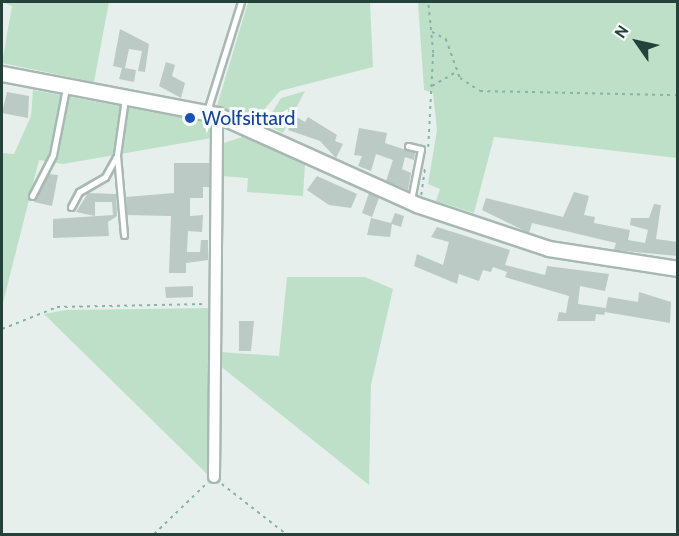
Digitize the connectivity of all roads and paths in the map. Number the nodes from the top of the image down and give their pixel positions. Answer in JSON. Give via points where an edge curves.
{"nodes":[{"id":1,"x":241,"y":2,"type":"edge"},
{"id":2,"x":428,"y":2,"type":"edge"},
{"id":3,"x":432,"y":32,"type":"junction"},
{"id":4,"x":456,"y":71,"type":"junction"},
{"id":5,"x":2,"y":74,"type":"edge"},
{"id":6,"x":67,"y":86,"type":"junction"},
{"id":7,"x":432,"y":86,"type":"junction"},
{"id":8,"x":678,"y":95,"type":"edge"},
{"id":9,"x":125,"y":97,"type":"junction"},
{"id":10,"x":212,"y":114,"type":"junction"},
{"id":11,"x":408,"y":146,"type":"dead end"},
{"id":12,"x":427,"y":154,"type":"dead end"},
{"id":13,"x":117,"y":155,"type":"junction"},
{"id":14,"x":426,"y":165,"type":"dead end"},
{"id":15,"x":32,"y":196,"type":"dead end"},
{"id":16,"x":414,"y":203,"type":"junction"},
{"id":17,"x":71,"y":207,"type":"dead end"},
{"id":18,"x":124,"y":235,"type":"dead end"},
{"id":19,"x":678,"y":269,"type":"edge"},
{"id":20,"x":217,"y":303,"type":"junction"},
{"id":21,"x":2,"y":329,"type":"edge"},
{"id":22,"x":214,"y":477,"type":"junction"},
{"id":23,"x":154,"y":534,"type":"edge"},
{"id":24,"x":286,"y":534,"type":"edge"}],
"edges":[{"from":1,"to":10,"type":"lane"},
{"from":2,"to":3,"type":"path"},
{"from":3,"to":4,"type":"path","via":[[446,39]]},
{"from":3,"to":7,"type":"path"},
{"from":4,"to":7,"type":"path"},
{"from":4,"to":8,"type":"path","via":[[473,89],[487,92]]},
{"from":5,"to":6,"type":"street"},
{"from":6,"to":9,"type":"street"},
{"from":6,"to":15,"type":"lane","via":[[53,155]]},
{"from":7,"to":12,"type":"path"},
{"from":9,"to":10,"type":"street"},
{"from":9,"to":13,"type":"lane"},
{"from":10,"to":16,"type":"street"},
{"from":10,"to":20,"type":"street"},
{"from":11,"to":16,"type":"lane","via":[[421,149]]},
{"from":13,"to":17,"type":"lane","via":[[105,177],[79,192]]},
{"from":13,"to":18,"type":"lane"},
{"from":14,"to":16,"type":"path"},
{"from":16,"to":19,"type":"street","via":[[567,254]]},
{"from":20,"to":21,"type":"path","via":[[57,307]]},
{"from":20,"to":22,"type":"street"},
{"from":22,"to":23,"type":"path"},
{"from":22,"to":24,"type":"path"}]}
